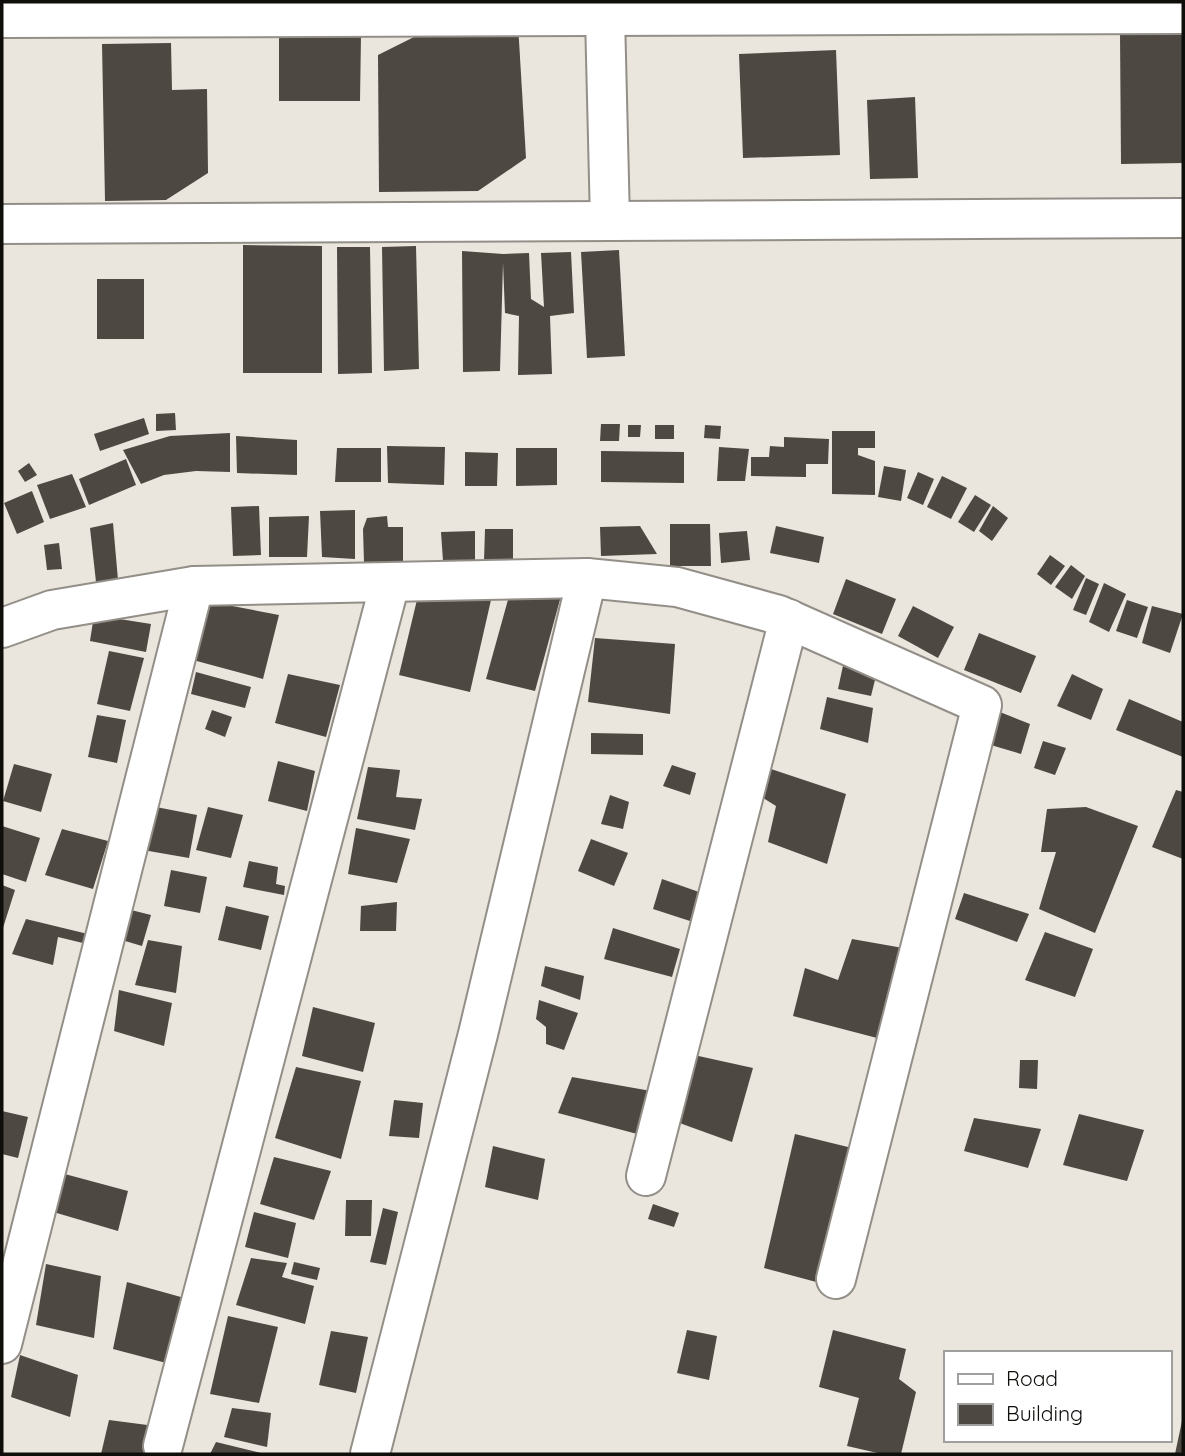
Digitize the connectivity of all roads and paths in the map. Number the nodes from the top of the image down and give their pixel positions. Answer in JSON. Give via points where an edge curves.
{"nodes":[{"id":1,"x":1183,"y":14,"type":"edge"},
{"id":2,"x":605,"y":16,"type":"junction"},
{"id":3,"x":2,"y":18,"type":"edge"},
{"id":4,"x":1183,"y":218,"type":"edge"},
{"id":5,"x":610,"y":221,"type":"junction"},
{"id":6,"x":2,"y":224,"type":"edge"},
{"id":7,"x":587,"y":578,"type":"junction"},
{"id":8,"x":390,"y":583,"type":"junction"},
{"id":9,"x":194,"y":586,"type":"junction"},
{"id":10,"x":789,"y":619,"type":"junction"},
{"id":11,"x":2,"y":628,"type":"edge"},
{"id":12,"x":646,"y":1176,"type":"dead end"},
{"id":13,"x":836,"y":1279,"type":"dead end"},
{"id":14,"x":2,"y":1344,"type":"edge"},
{"id":15,"x":163,"y":1446,"type":"dead end"},
{"id":16,"x":370,"y":1454,"type":"edge"}],
"edges":[{"from":1,"to":2,"type":"street"},
{"from":2,"to":3,"type":"street"},
{"from":2,"to":5,"type":"street"},
{"from":4,"to":5,"type":"street"},
{"from":5,"to":6,"type":"street"},
{"from":7,"to":8,"type":"street"},
{"from":7,"to":10,"type":"street","via":[[677,587]]},
{"from":7,"to":16,"type":"street","via":[[478,1034]]},
{"from":8,"to":9,"type":"street"},
{"from":8,"to":15,"type":"street"},
{"from":9,"to":11,"type":"street","via":[[52,610]]},
{"from":9,"to":14,"type":"street"},
{"from":10,"to":12,"type":"street"},
{"from":10,"to":13,"type":"street","via":[[982,705]]}]}
